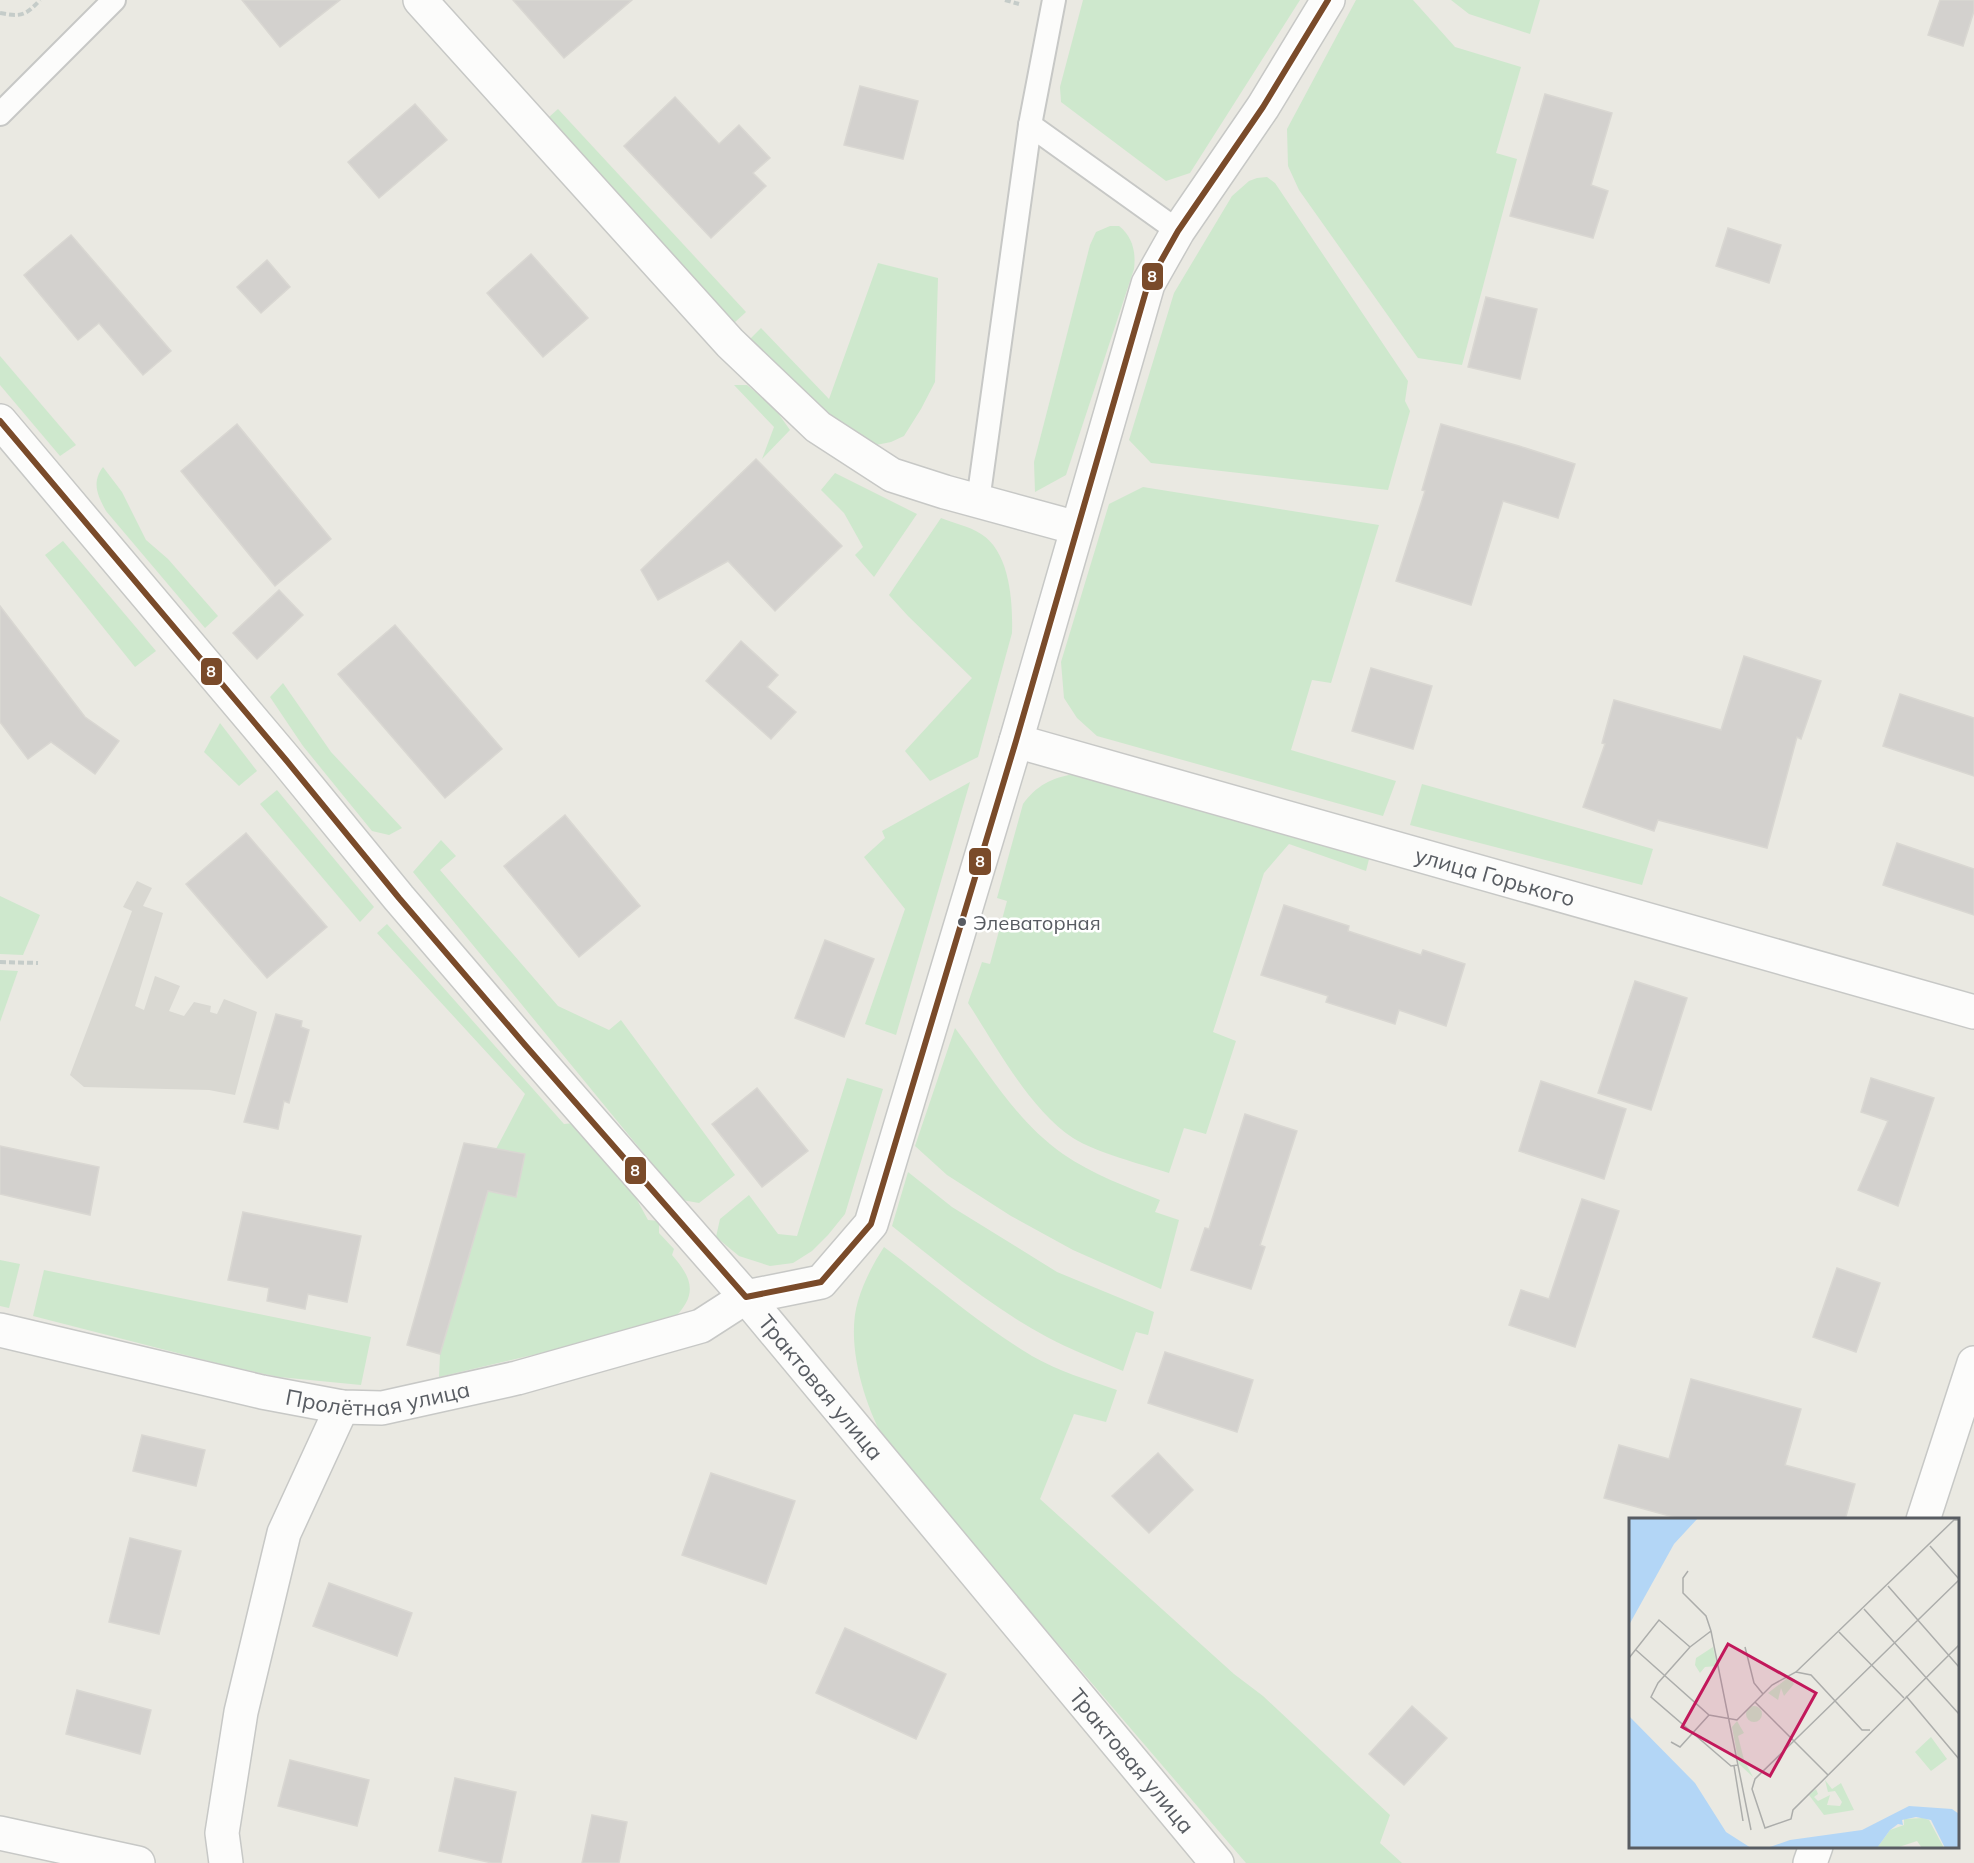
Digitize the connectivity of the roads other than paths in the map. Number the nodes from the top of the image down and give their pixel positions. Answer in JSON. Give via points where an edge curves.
{"nodes":[{"id":1,"x":114,"y":0,"type":"edge"},
{"id":2,"x":420,"y":0,"type":"edge"},
{"id":3,"x":1054,"y":0,"type":"edge"},
{"id":4,"x":1328,"y":0,"type":"edge"},
{"id":5,"x":0,"y":114,"type":"edge"},
{"id":6,"x":1030,"y":125,"type":"junction"},
{"id":7,"x":1178,"y":231,"type":"junction"},
{"id":8,"x":0,"y":421,"type":"edge"},
{"id":9,"x":978,"y":501,"type":"junction"},
{"id":10,"x":1077,"y":528,"type":"junction"},
{"id":11,"x":1016,"y":741,"type":"junction"},
{"id":12,"x":1974,"y":1012,"type":"edge"},
{"id":13,"x":746,"y":1297,"type":"junction"},
{"id":14,"x":0,"y":1330,"type":"edge"},
{"id":15,"x":1974,"y":1363,"type":"edge"},
{"id":16,"x":342,"y":1407,"type":"junction"},
{"id":17,"x":1924,"y":1518,"type":"edge"},
{"id":18,"x":0,"y":1833,"type":"edge"},
{"id":19,"x":1815,"y":1848,"type":"edge"},
{"id":20,"x":138,"y":1863,"type":"edge"},
{"id":21,"x":225,"y":1863,"type":"edge"},
{"id":22,"x":1217,"y":1863,"type":"edge"},
{"id":23,"x":1810,"y":1863,"type":"edge"}],
"edges":[{"from":1,"to":5,"type":"lane"},
{"from":2,"to":9,"type":"street","via":[[730,343],[818,427],[892,475]]},
{"from":3,"to":6,"type":"lane"},
{"from":4,"to":7,"type":"street","via":[[1263,107]]},
{"from":6,"to":7,"type":"lane"},
{"from":6,"to":9,"type":"lane"},
{"from":7,"to":10,"type":"street","via":[[1148,284]]},
{"from":8,"to":13,"type":"street","name":"Трактовая улица","via":[[399,898]]},
{"from":9,"to":10,"type":"street"},
{"from":10,"to":11,"type":"street"},
{"from":11,"to":12,"type":"street","name":"улица Горького"},
{"from":11,"to":13,"type":"street","via":[[871,1224],[821,1282]]},
{"from":13,"to":16,"type":"street","name":"Пролётная улица","via":[[701,1326],[517,1378],[382,1408]]},
{"from":13,"to":22,"type":"street","name":"Трактовая улица"},
{"from":14,"to":16,"type":"street","name":"Пролётная улица"},
{"from":15,"to":17,"type":"street"},
{"from":16,"to":21,"type":"street","via":[[284,1533],[241,1712],[222,1833]]},
{"from":18,"to":20,"type":"street"},
{"from":19,"to":23,"type":"street"}]}
